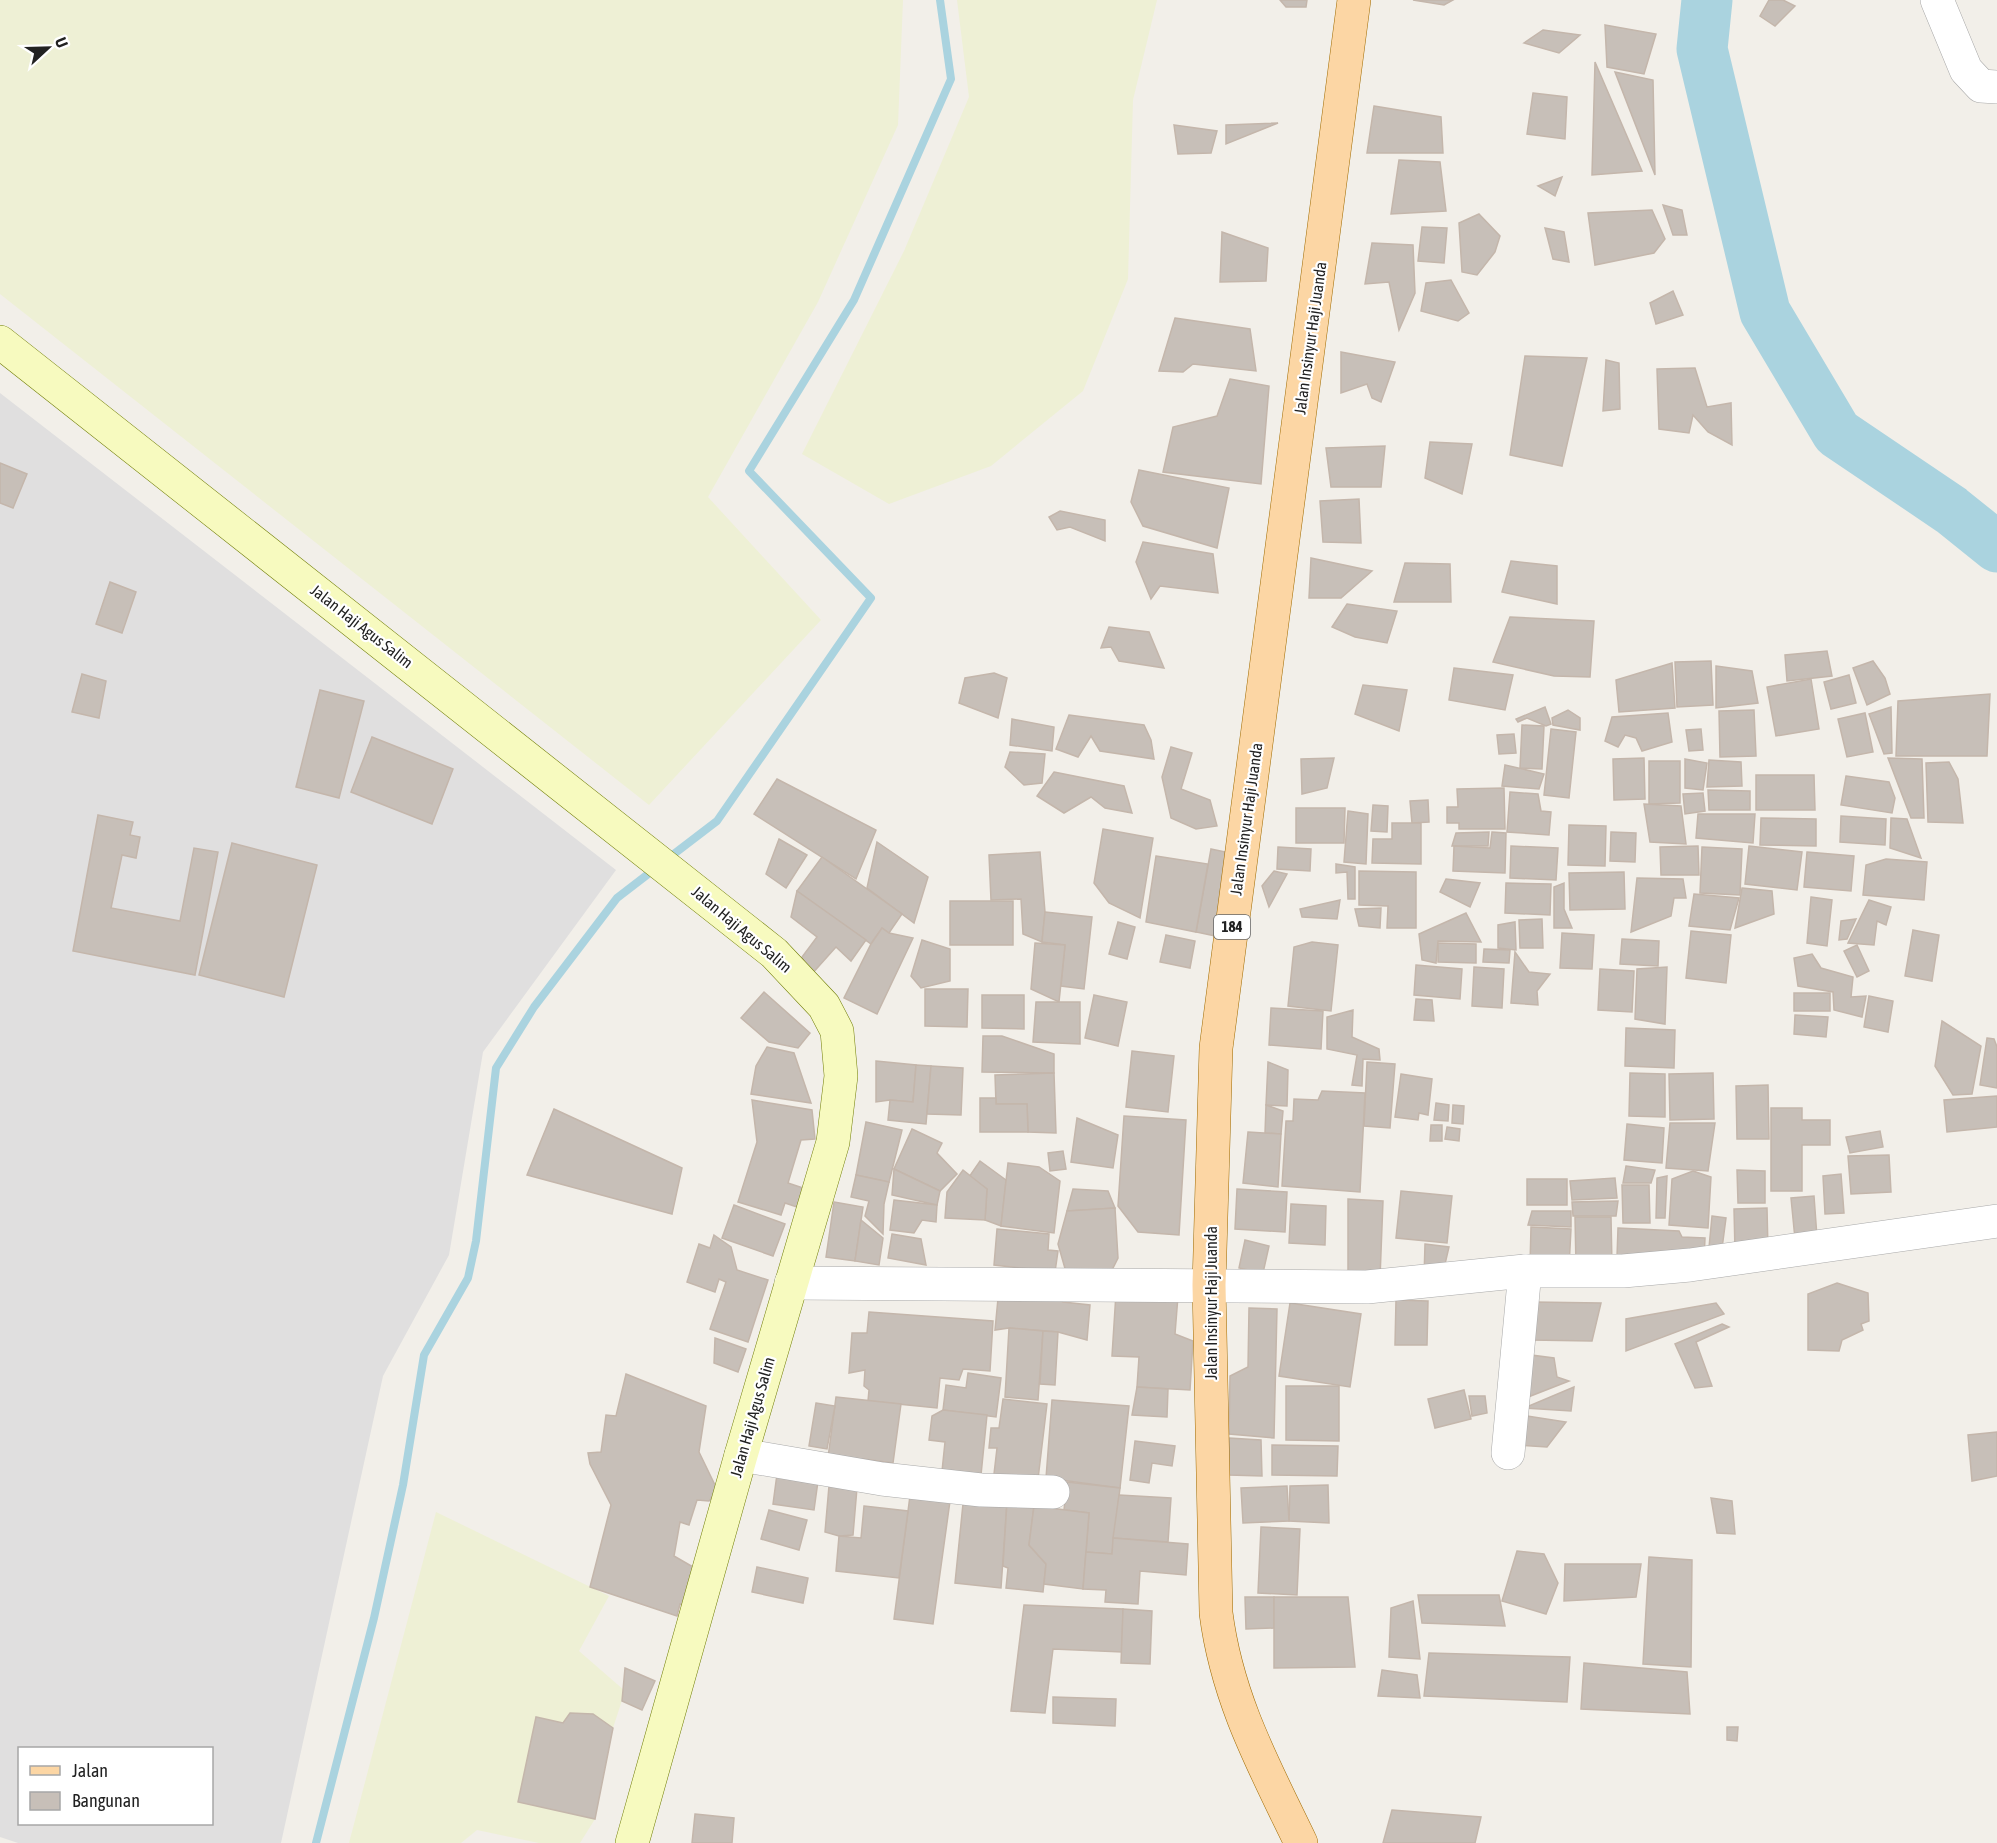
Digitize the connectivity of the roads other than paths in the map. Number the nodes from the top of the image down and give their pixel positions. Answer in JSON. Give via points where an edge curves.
{"nodes":[{"id":1,"x":1354,"y":0,"type":"edge"},
{"id":2,"x":1938,"y":0,"type":"edge"},
{"id":3,"x":1997,"y":87,"type":"edge"},
{"id":4,"x":0,"y":342,"type":"edge"},
{"id":5,"x":1997,"y":1221,"type":"edge"},
{"id":6,"x":1525,"y":1270,"type":"junction"},
{"id":7,"x":791,"y":1283,"type":"junction"},
{"id":8,"x":1209,"y":1285,"type":"junction"},
{"id":9,"x":1508,"y":1453,"type":"dead end"},
{"id":10,"x":741,"y":1455,"type":"junction"},
{"id":11,"x":1053,"y":1492,"type":"dead end"},
{"id":12,"x":632,"y":1843,"type":"edge"},
{"id":13,"x":1301,"y":1843,"type":"edge"}],
"edges":[{"from":1,"to":8,"type":"main road","name":"Jalan Insinyur Haji Juanda","number":"184","via":[[1216,1048]]},
{"from":2,"to":3,"type":"street","via":[[1966,70],[1981,86]]},
{"from":4,"to":7,"type":"street","name":"Jalan Haji Agus Salim","via":[[774,953],[824,1006],[837,1031],[840,1076],[833,1142]]},
{"from":5,"to":6,"type":"street","via":[[1690,1265],[1623,1271]]},
{"from":6,"to":8,"type":"street","via":[[1367,1287]]},
{"from":6,"to":9,"type":"street"},
{"from":7,"to":8,"type":"street"},
{"from":7,"to":10,"type":"street","name":"Jalan Haji Agus Salim"},
{"from":8,"to":13,"type":"main road","name":"Jalan Insinyur Haji Juanda","number":"184","via":[[1216,1613],[1220,1645],[1238,1709]]},
{"from":10,"to":11,"type":"street","via":[[882,1479],[981,1490]]},
{"from":10,"to":12,"type":"street","name":"Jalan Haji Agus Salim"}]}
